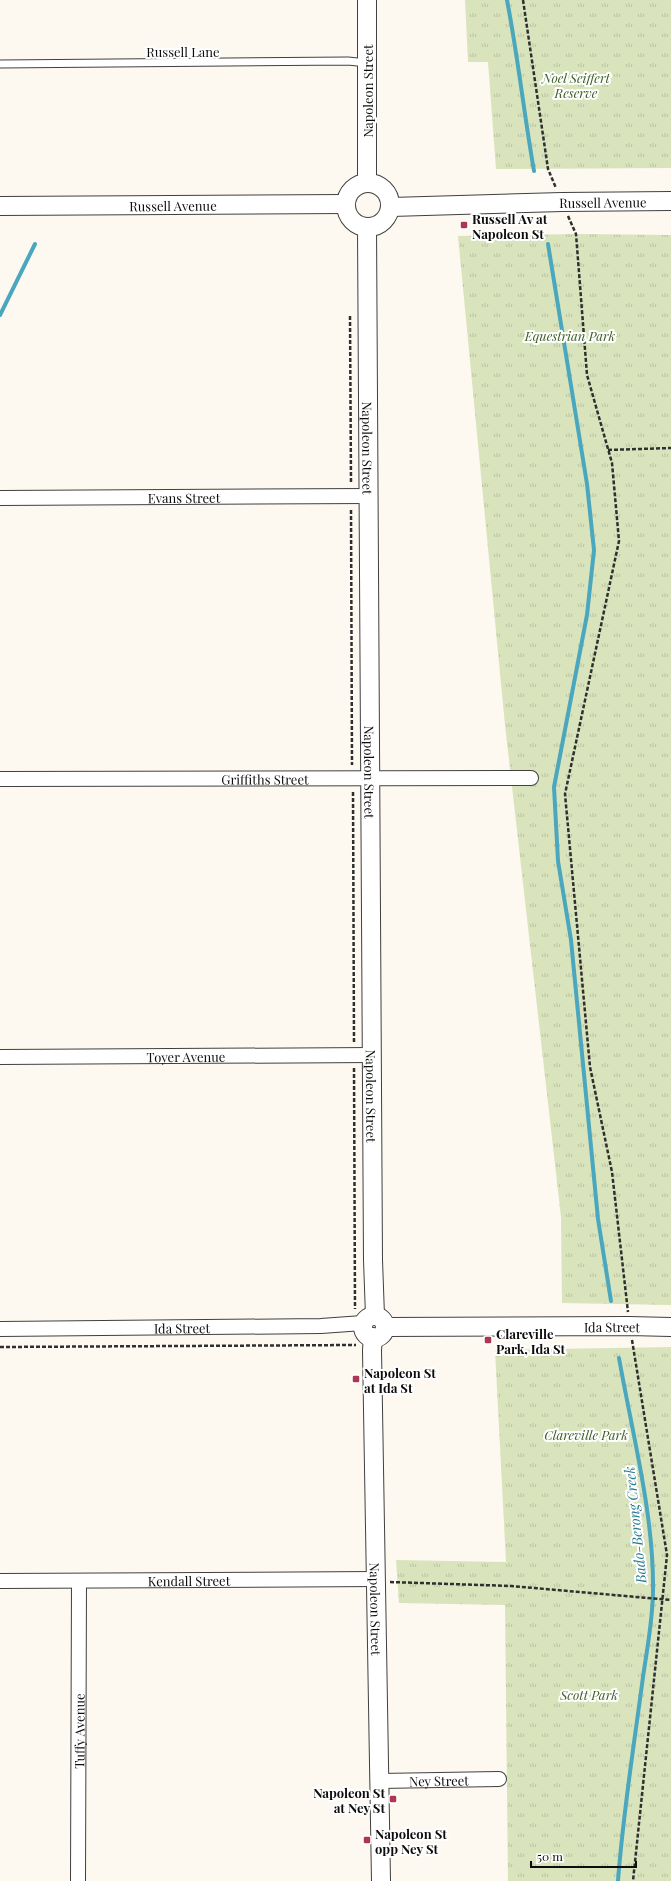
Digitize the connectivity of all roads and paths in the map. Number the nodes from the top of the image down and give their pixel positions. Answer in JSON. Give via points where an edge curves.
{"nodes":[{"id":1,"x":367,"y":0,"type":"edge"},
{"id":2,"x":523,"y":0,"type":"edge"},
{"id":3,"x":367,"y":63,"type":"junction"},
{"id":4,"x":0,"y":64,"type":"edge"},
{"id":5,"x":367,"y":182,"type":"junction"},
{"id":6,"x":671,"y":201,"type":"edge"},
{"id":7,"x":562,"y":202,"type":"junction"},
{"id":8,"x":346,"y":204,"type":"junction"},
{"id":9,"x":0,"y":206,"type":"edge"},
{"id":10,"x":391,"y":207,"type":"junction"},
{"id":11,"x":367,"y":227,"type":"junction"},
{"id":12,"x":671,"y":448,"type":"edge"},
{"id":13,"x":608,"y":450,"type":"junction"},
{"id":14,"x":369,"y":496,"type":"junction"},
{"id":15,"x":0,"y":498,"type":"edge"},
{"id":16,"x":530,"y":778,"type":"dead end"},
{"id":17,"x":0,"y":779,"type":"edge"},
{"id":18,"x":370,"y":779,"type":"junction"},
{"id":19,"x":372,"y":1055,"type":"junction"},
{"id":20,"x":0,"y":1057,"type":"edge"},
{"id":21,"x":374,"y":1326,"type":"junction"},
{"id":22,"x":629,"y":1326,"type":"junction"},
{"id":23,"x":671,"y":1327,"type":"edge"},
{"id":24,"x":0,"y":1329,"type":"edge"},
{"id":25,"x":356,"y":1345,"type":"dead end"},
{"id":26,"x":0,"y":1347,"type":"edge"},
{"id":27,"x":377,"y":1579,"type":"junction"},
{"id":28,"x":0,"y":1581,"type":"edge"},
{"id":29,"x":79,"y":1581,"type":"junction"},
{"id":30,"x":662,"y":1599,"type":"junction"},
{"id":31,"x":671,"y":1600,"type":"edge"},
{"id":32,"x":499,"y":1779,"type":"dead end"},
{"id":33,"x":379,"y":1782,"type":"junction"},
{"id":34,"x":78,"y":1881,"type":"edge"},
{"id":35,"x":381,"y":1881,"type":"edge"},
{"id":36,"x":633,"y":1881,"type":"edge"}],
"edges":[{"from":1,"to":3,"type":"street","name":"Napoleon Street"},
{"from":2,"to":7,"type":"path","via":[[548,169]]},
{"from":3,"to":4,"type":"lane","name":"Russell Lane","via":[[348,61]]},
{"from":3,"to":5,"type":"street","name":"Napoleon Street"},
{"from":5,"to":8,"type":"street","via":[[350,192]]},
{"from":5,"to":10,"type":"street","via":[[375,183],[387,192]]},
{"from":6,"to":7,"type":"street","name":"Russell Avenue"},
{"from":7,"to":10,"type":"street","name":"Russell Avenue"},
{"from":7,"to":13,"type":"path","via":[[576,234],[587,375]]},
{"from":8,"to":9,"type":"street","name":"Russell Avenue"},
{"from":8,"to":11,"type":"street","via":[[354,222]]},
{"from":10,"to":11,"type":"street","via":[[386,219],[374,227]]},
{"from":11,"to":14,"type":"street","name":"Napoleon Street"},
{"from":12,"to":13,"type":"path"},
{"from":13,"to":22,"type":"path","via":[[612,463],[619,541],[565,794],[590,1067],[612,1172]]},
{"from":14,"to":15,"type":"street","name":"Evans Street"},
{"from":14,"to":18,"type":"street","name":"Napoleon Street"},
{"from":16,"to":18,"type":"street","name":"Griffiths Street"},
{"from":17,"to":18,"type":"street","name":"Griffiths Street"},
{"from":18,"to":19,"type":"street","name":"Napoleon Street"},
{"from":19,"to":20,"type":"street","name":"Toyer Avenue"},
{"from":19,"to":21,"type":"street","name":"Napoleon Street"},
{"from":21,"to":22,"type":"street","name":"Ida Street"},
{"from":21,"to":24,"type":"street","name":"Ida Street"},
{"from":21,"to":27,"type":"street","name":"Napoleon Street","via":[[372,1350]]},
{"from":22,"to":23,"type":"street","name":"Ida Street"},
{"from":22,"to":30,"type":"path","via":[[667,1555]]},
{"from":25,"to":26,"type":"path","name":"Ida Street"},
{"from":27,"to":29,"type":"street","name":"Kendall Street"},
{"from":27,"to":30,"type":"path","via":[[395,1583],[510,1586]]},
{"from":27,"to":33,"type":"street","name":"Napoleon Street"},
{"from":28,"to":29,"type":"street","name":"Kendall Street"},
{"from":29,"to":34,"type":"street","name":"Tuffy Avenue"},
{"from":30,"to":31,"type":"path"},
{"from":30,"to":36,"type":"path"},
{"from":32,"to":33,"type":"street","name":"Ney Street"},
{"from":33,"to":35,"type":"street","name":"Napoleon Street"}]}
